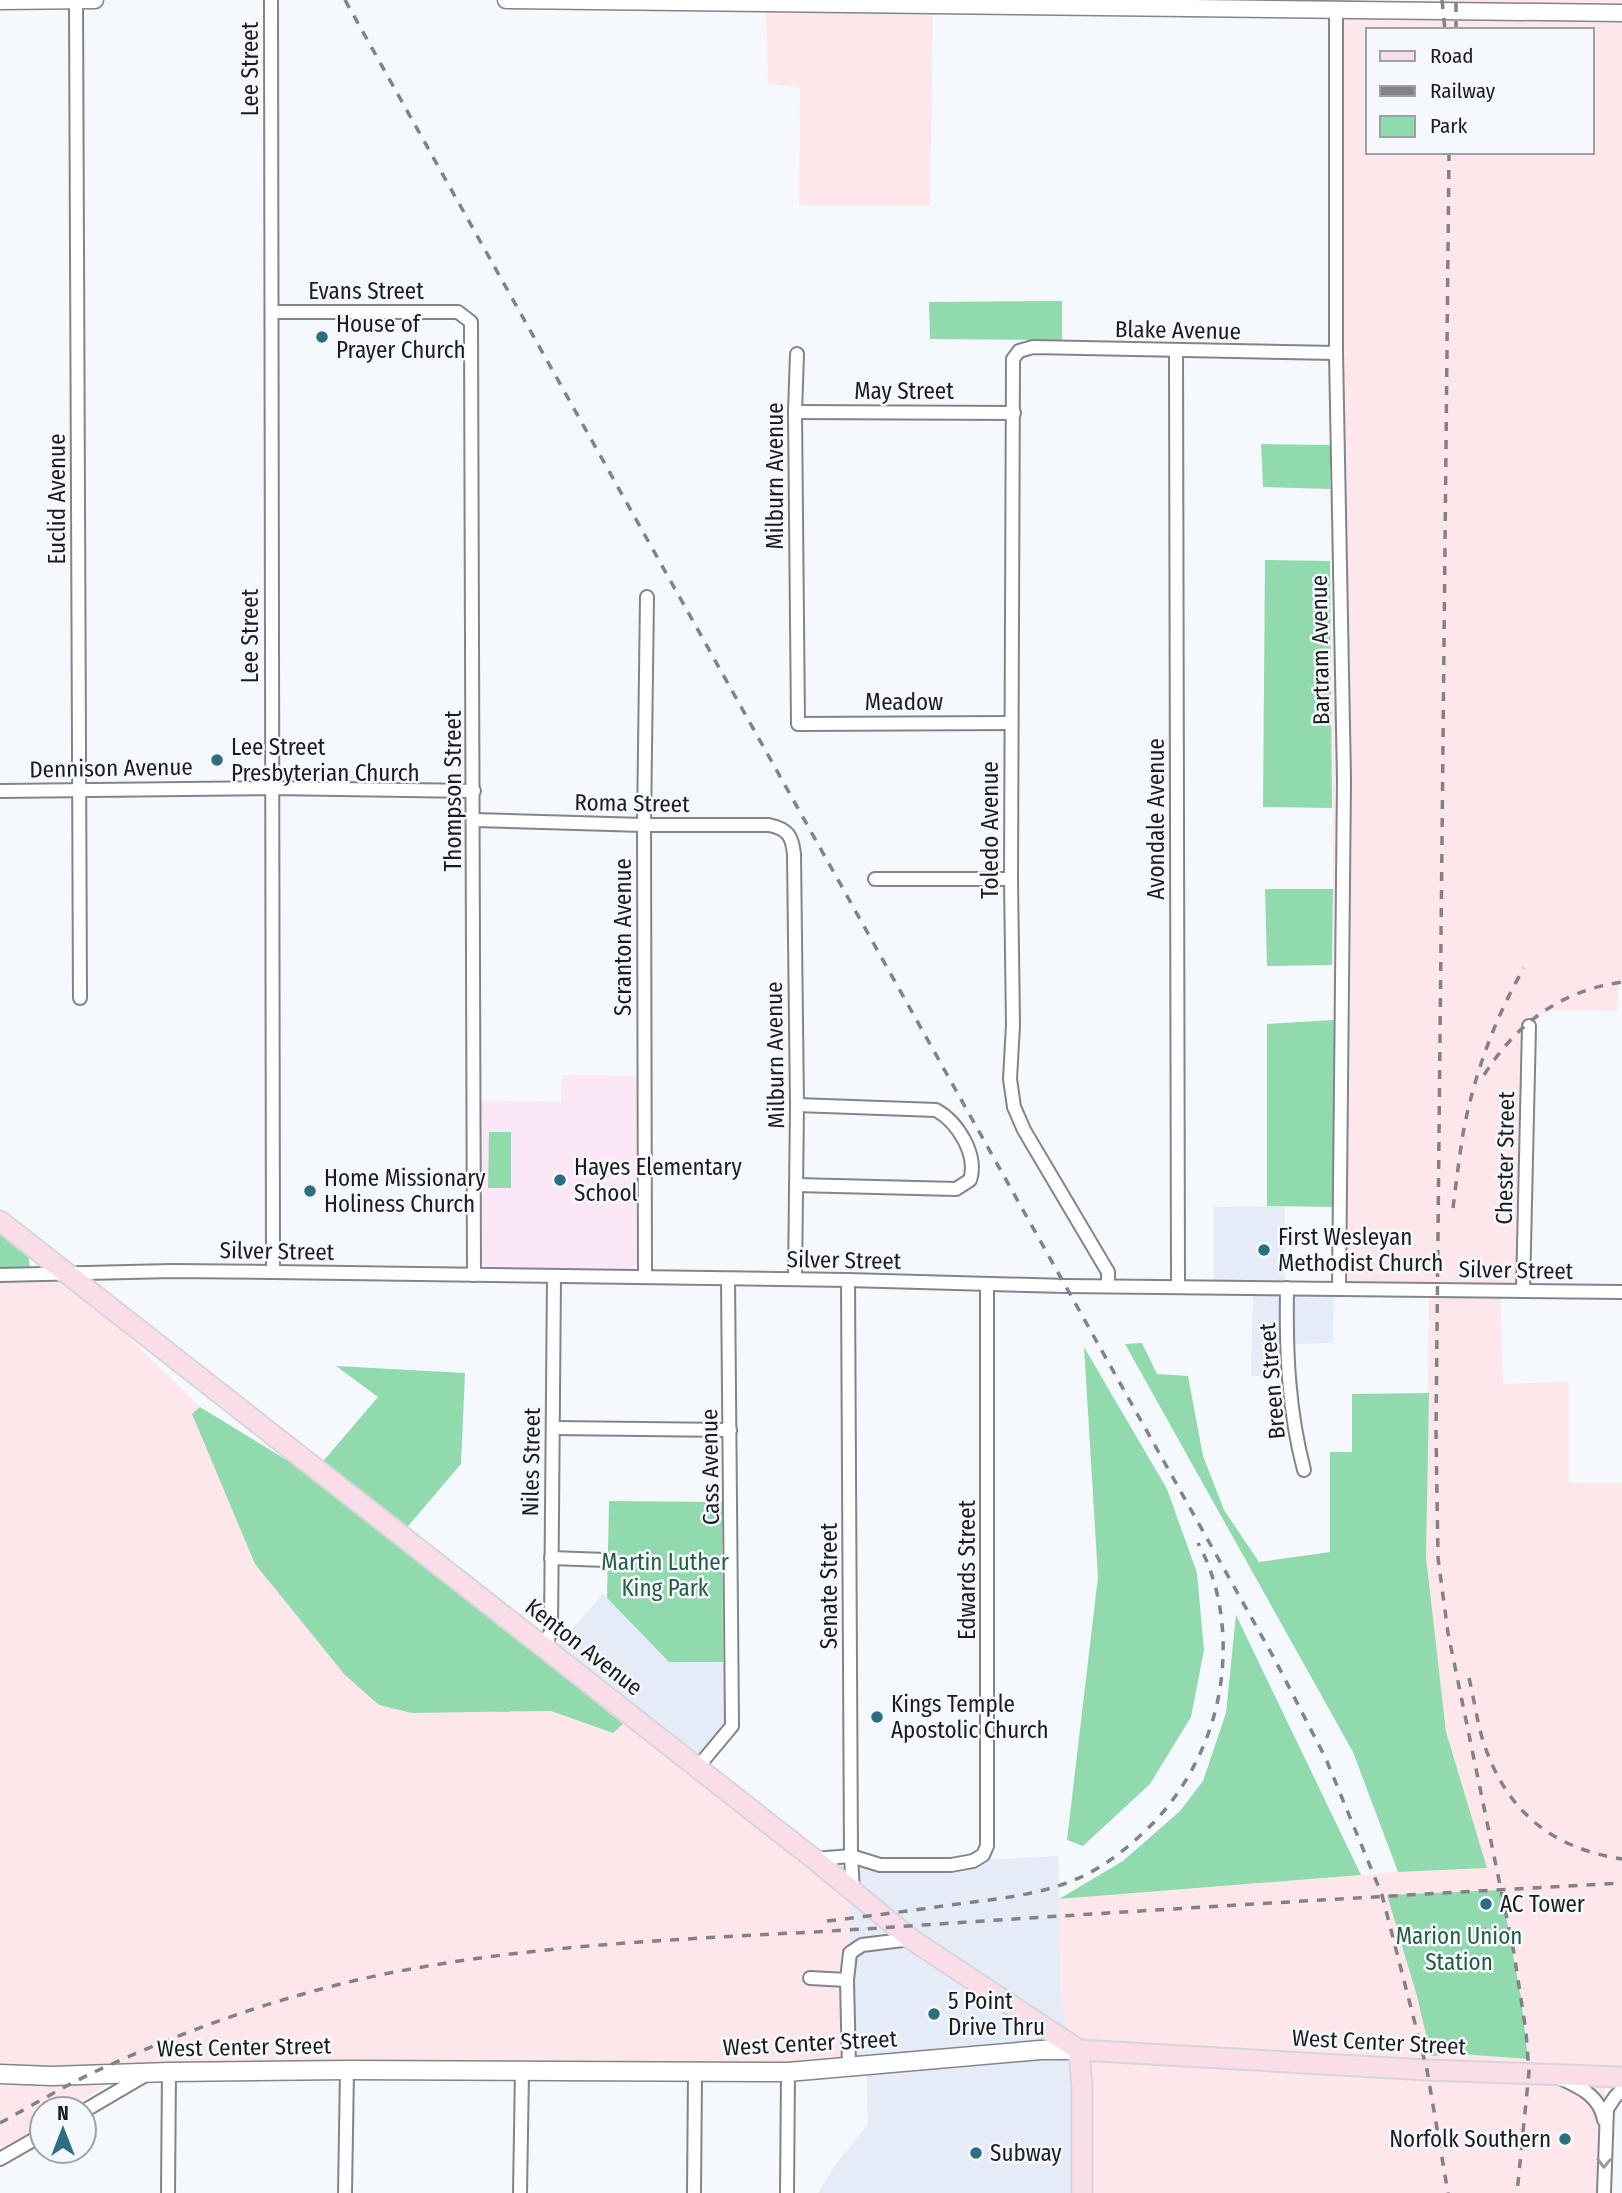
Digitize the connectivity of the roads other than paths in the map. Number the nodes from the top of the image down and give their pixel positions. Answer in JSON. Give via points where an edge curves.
{"nodes":[{"id":1,"x":76,"y":0,"type":"edge"},
{"id":2,"x":94,"y":0,"type":"edge"},
{"id":3,"x":271,"y":0,"type":"edge"},
{"id":4,"x":506,"y":0,"type":"edge"},
{"id":5,"x":0,"y":1,"type":"edge"},
{"id":6,"x":991,"y":4,"type":"edge"},
{"id":7,"x":1336,"y":10,"type":"junction"},
{"id":8,"x":1622,"y":13,"type":"edge"},
{"id":9,"x":273,"y":312,"type":"junction"},
{"id":10,"x":458,"y":312,"type":"joint"},
{"id":11,"x":1019,"y":351,"type":"joint"},
{"id":12,"x":1176,"y":351,"type":"junction"},
{"id":13,"x":1336,"y":353,"type":"junction"},
{"id":14,"x":797,"y":354,"type":"dead end"},
{"id":15,"x":795,"y":412,"type":"junction"},
{"id":16,"x":1014,"y":412,"type":"junction"},
{"id":17,"x":647,"y":597,"type":"dead end"},
{"id":18,"x":1011,"y":723,"type":"junction"},
{"id":19,"x":798,"y":724,"type":"joint"},
{"id":20,"x":271,"y":788,"type":"junction"},
{"id":21,"x":78,"y":789,"type":"junction"},
{"id":22,"x":0,"y":791,"type":"edge"},
{"id":23,"x":474,"y":791,"type":"junction"},
{"id":24,"x":474,"y":820,"type":"junction"},
{"id":25,"x":644,"y":825,"type":"junction"},
{"id":26,"x":788,"y":832,"type":"joint"},
{"id":27,"x":876,"y":879,"type":"dead end"},
{"id":28,"x":1011,"y":880,"type":"junction"},
{"id":29,"x":80,"y":998,"type":"dead end"},
{"id":30,"x":1529,"y":1026,"type":"dead end"},
{"id":31,"x":797,"y":1105,"type":"junction"},
{"id":32,"x":796,"y":1185,"type":"junction"},
{"id":33,"x":0,"y":1221,"type":"edge"},
{"id":34,"x":65,"y":1272,"type":"junction"},
{"id":35,"x":273,"y":1272,"type":"junction"},
{"id":36,"x":0,"y":1275,"type":"edge"},
{"id":37,"x":474,"y":1275,"type":"junction"},
{"id":38,"x":554,"y":1276,"type":"junction"},
{"id":39,"x":645,"y":1277,"type":"junction"},
{"id":40,"x":728,"y":1279,"type":"junction"},
{"id":41,"x":795,"y":1279,"type":"junction"},
{"id":42,"x":848,"y":1280,"type":"junction"},
{"id":43,"x":987,"y":1284,"type":"junction"},
{"id":44,"x":1108,"y":1286,"type":"junction"},
{"id":45,"x":1178,"y":1287,"type":"junction"},
{"id":46,"x":1287,"y":1288,"type":"junction"},
{"id":47,"x":1339,"y":1289,"type":"junction"},
{"id":48,"x":1523,"y":1291,"type":"junction"},
{"id":49,"x":1622,"y":1292,"type":"edge"},
{"id":50,"x":554,"y":1428,"type":"junction"},
{"id":51,"x":730,"y":1430,"type":"junction"},
{"id":52,"x":1304,"y":1470,"type":"dead end"},
{"id":53,"x":551,"y":1558,"type":"junction"},
{"id":54,"x":606,"y":1560,"type":"dead end"},
{"id":55,"x":545,"y":1647,"type":"junction"},
{"id":56,"x":697,"y":1768,"type":"junction"},
{"id":57,"x":851,"y":1856,"type":"junction"},
{"id":58,"x":814,"y":1859,"type":"junction"},
{"id":59,"x":853,"y":1891,"type":"junction"},
{"id":60,"x":911,"y":1939,"type":"junction"},
{"id":61,"x":810,"y":1978,"type":"dead end"},
{"id":62,"x":847,"y":1980,"type":"junction"},
{"id":63,"x":1079,"y":2050,"type":"junction"},
{"id":64,"x":849,"y":2067,"type":"junction"},
{"id":65,"x":347,"y":2070,"type":"junction"},
{"id":66,"x":522,"y":2071,"type":"junction"},
{"id":67,"x":160,"y":2072,"type":"junction"},
{"id":68,"x":788,"y":2072,"type":"junction"},
{"id":69,"x":695,"y":2073,"type":"junction"},
{"id":70,"x":1550,"y":2073,"type":"junction"},
{"id":71,"x":0,"y":2074,"type":"edge"},
{"id":72,"x":1622,"y":2077,"type":"edge"},
{"id":73,"x":1622,"y":2090,"type":"edge"},
{"id":74,"x":98,"y":2104,"type":"edge"},
{"id":75,"x":1605,"y":2123,"type":"junction"},
{"id":76,"x":28,"y":2143,"type":"edge"},
{"id":77,"x":0,"y":2159,"type":"edge"},
{"id":78,"x":168,"y":2193,"type":"edge"},
{"id":79,"x":345,"y":2193,"type":"edge"},
{"id":80,"x":520,"y":2193,"type":"edge"},
{"id":81,"x":694,"y":2193,"type":"edge"},
{"id":82,"x":787,"y":2193,"type":"edge"},
{"id":83,"x":1082,"y":2193,"type":"edge"},
{"id":84,"x":1604,"y":2193,"type":"edge"}],
"edges":[{"from":1,"to":2,"type":"street"},
{"from":1,"to":5,"type":"street"},
{"from":1,"to":21,"type":"street","name":"Euclid Avenue"},
{"from":3,"to":9,"type":"street","name":"Lee Street"},
{"from":4,"to":6,"type":"street"},
{"from":6,"to":7,"type":"street"},
{"from":7,"to":8,"type":"street"},
{"from":7,"to":13,"type":"street","name":"Bartram Avenue"},
{"from":9,"to":10,"type":"street","name":"Evans Street"},
{"from":9,"to":20,"type":"street","name":"Lee Street"},
{"from":10,"to":23,"type":"street","name":"Thompson Street","via":[[471,322]]},
{"from":11,"to":12,"type":"street","name":"Blake Avenue","via":[[1034,347]]},
{"from":11,"to":16,"type":"street","name":"Toledo Avenue","via":[[1012,366]]},
{"from":12,"to":13,"type":"street","name":"Blake Avenue"},
{"from":12,"to":45,"type":"street","name":"Avondale Avenue"},
{"from":13,"to":47,"type":"street","name":"Bartram Avenue","via":[[1344,780]]},
{"from":14,"to":15,"type":"street","name":"Milburn Avenue"},
{"from":15,"to":16,"type":"street","name":"May Street"},
{"from":15,"to":19,"type":"street","name":"Milburn Avenue"},
{"from":16,"to":18,"type":"street","name":"Toledo Avenue"},
{"from":17,"to":25,"type":"street","name":"Scranton Avenue"},
{"from":18,"to":19,"type":"street","name":"Meadow"},
{"from":18,"to":28,"type":"street","name":"Toledo Avenue"},
{"from":20,"to":21,"type":"street","name":"Dennison Avenue"},
{"from":20,"to":23,"type":"street","name":"Dennison Avenue"},
{"from":20,"to":35,"type":"street","name":"Lee Street"},
{"from":21,"to":22,"type":"street","name":"Dennison Avenue"},
{"from":21,"to":29,"type":"street","name":"Euclid Avenue"},
{"from":23,"to":24,"type":"street","name":"Thompson Street"},
{"from":24,"to":25,"type":"street","name":"Roma Street"},
{"from":24,"to":37,"type":"street","name":"Thompson Street"},
{"from":25,"to":26,"type":"street","name":"Roma Street","via":[[769,825]]},
{"from":25,"to":39,"type":"street","name":"Scranton Avenue"},
{"from":26,"to":31,"type":"street","name":"Milburn Avenue","via":[[794,855]]},
{"from":27,"to":28,"type":"street"},
{"from":28,"to":44,"type":"street","name":"Toledo Avenue","via":[[1010,1079],[1014,1107],[1108,1272]]},
{"from":30,"to":48,"type":"street","name":"Chester Street"},
{"from":31,"to":32,"type":"street","name":"Milburn Avenue"},
{"from":31,"to":32,"type":"street","via":[[936,1110],[949,1117],[967,1145],[974,1168],[970,1181],[956,1189]]},
{"from":32,"to":41,"type":"street","name":"Milburn Avenue"},
{"from":33,"to":34,"type":"main road","name":"Kenton Avenue"},
{"from":34,"to":35,"type":"street","name":"Silver Street"},
{"from":34,"to":36,"type":"street","name":"Silver Street"},
{"from":34,"to":55,"type":"main road","name":"Kenton Avenue"},
{"from":35,"to":37,"type":"street","name":"Silver Street"},
{"from":37,"to":38,"type":"street","name":"Silver Street"},
{"from":38,"to":39,"type":"street","name":"Silver Street"},
{"from":38,"to":50,"type":"street","name":"Niles Street"},
{"from":39,"to":40,"type":"street","name":"Silver Street"},
{"from":40,"to":41,"type":"street","name":"Silver Street"},
{"from":40,"to":51,"type":"street","name":"Cass Avenue"},
{"from":41,"to":42,"type":"street","name":"Silver Street"},
{"from":42,"to":43,"type":"street","name":"Silver Street"},
{"from":42,"to":57,"type":"street","name":"Senate Street"},
{"from":43,"to":44,"type":"street","name":"Silver Street"},
{"from":43,"to":57,"type":"street","name":"Edwards Street","via":[[988,1838],[984,1855],[951,1865],[880,1865]]},
{"from":44,"to":45,"type":"street","name":"Silver Street"},
{"from":45,"to":46,"type":"street","name":"Silver Street"},
{"from":46,"to":47,"type":"street","name":"Silver Street"},
{"from":46,"to":52,"type":"street","name":"Breen Street","via":[[1293,1431]]},
{"from":47,"to":48,"type":"street","name":"Silver Street"},
{"from":48,"to":49,"type":"street","name":"Silver Street"},
{"from":50,"to":51,"type":"street"},
{"from":50,"to":53,"type":"street","name":"Niles Street"},
{"from":51,"to":56,"type":"street","name":"Cass Avenue","via":[[732,1726]]},
{"from":53,"to":54,"type":"street"},
{"from":53,"to":55,"type":"street","name":"Niles Street","via":[[551,1631]]},
{"from":55,"to":56,"type":"main road","name":"Kenton Avenue"},
{"from":56,"to":58,"type":"main road","name":"Kenton Avenue"},
{"from":57,"to":58,"type":"street"},
{"from":57,"to":59,"type":"street","name":"Senate Street"},
{"from":58,"to":59,"type":"main road","name":"Kenton Avenue"},
{"from":59,"to":60,"type":"main road","name":"Kenton Avenue"},
{"from":60,"to":62,"type":"street","via":[[862,1945],[850,1953]]},
{"from":60,"to":63,"type":"main road","name":"Kenton Avenue"},
{"from":61,"to":62,"type":"street"},
{"from":62,"to":64,"type":"street"},
{"from":63,"to":64,"type":"main road","name":"West Center Street"},
{"from":63,"to":70,"type":"main road","name":"West Center Street"},
{"from":63,"to":83,"type":"main road"},
{"from":64,"to":68,"type":"main road","name":"West Center Street"},
{"from":65,"to":66,"type":"main road","name":"West Center Street"},
{"from":65,"to":67,"type":"main road","name":"West Center Street"},
{"from":65,"to":79,"type":"street"},
{"from":66,"to":69,"type":"main road","name":"West Center Street"},
{"from":66,"to":80,"type":"street"},
{"from":67,"to":71,"type":"main road","name":"West Center Street"},
{"from":67,"to":74,"type":"street"},
{"from":67,"to":78,"type":"street"},
{"from":68,"to":69,"type":"main road","name":"West Center Street"},
{"from":68,"to":82,"type":"street"},
{"from":69,"to":81,"type":"street"},
{"from":70,"to":72,"type":"main road","name":"West Center Street"},
{"from":70,"to":75,"type":"street","via":[[1588,2092],[1598,2102]]},
{"from":73,"to":75,"type":"street","via":[[1610,2103]]},
{"from":75,"to":84,"type":"street","one_way":true},
{"from":76,"to":77,"type":"street"}]}
